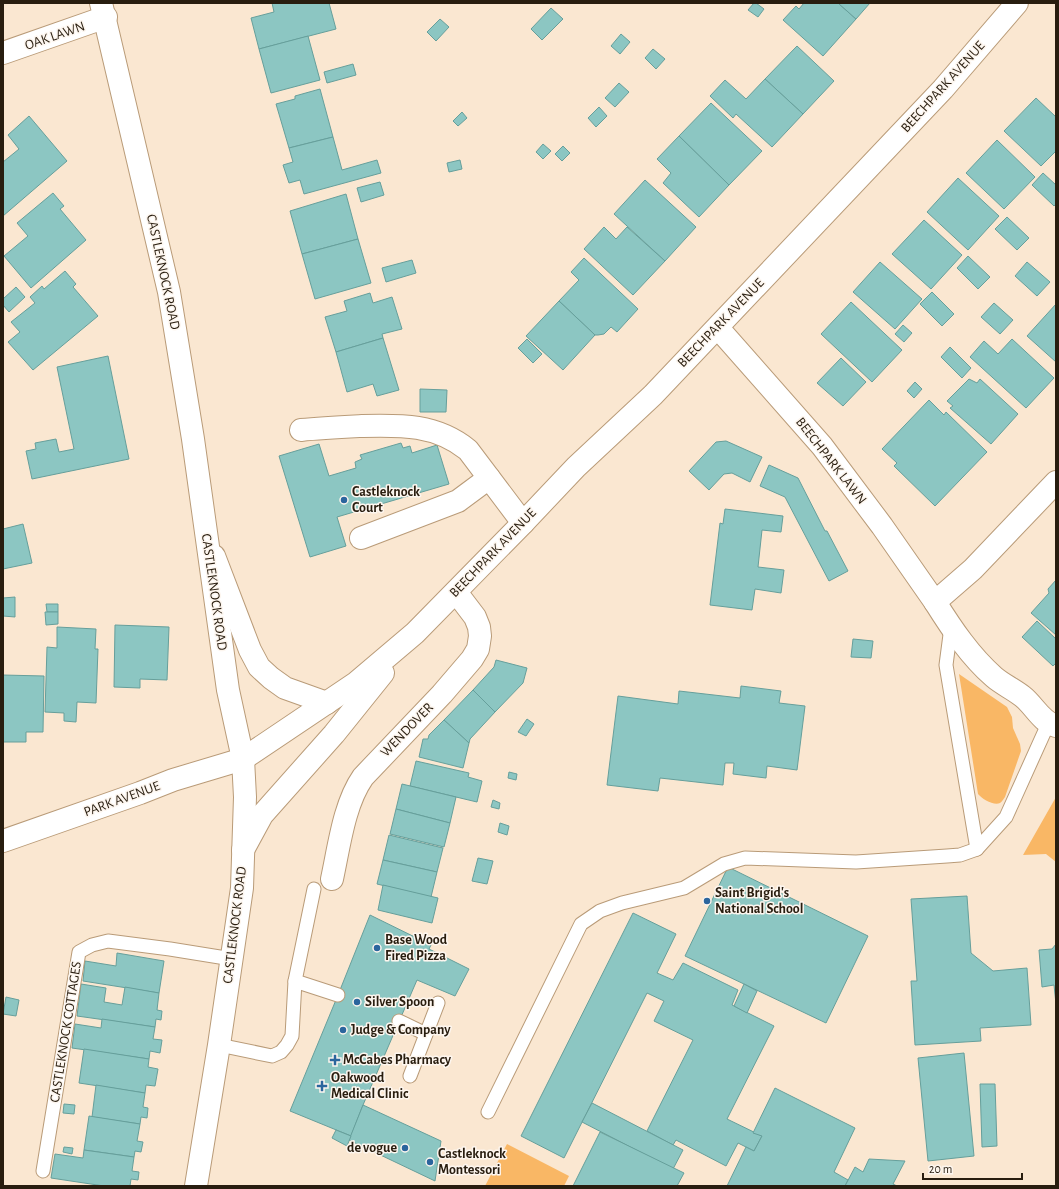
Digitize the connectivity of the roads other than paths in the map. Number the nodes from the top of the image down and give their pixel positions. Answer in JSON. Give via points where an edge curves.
{"nodes":[{"id":1,"x":1013,"y":4,"type":"edge"},
{"id":2,"x":104,"y":10,"type":"edge"},
{"id":3,"x":3,"y":53,"type":"edge"},
{"id":4,"x":718,"y":328,"type":"junction"},
{"id":5,"x":301,"y":430,"type":"dead end"},
{"id":6,"x":489,"y":478,"type":"junction"},
{"id":7,"x":1056,"y":482,"type":"edge"},
{"id":8,"x":523,"y":523,"type":"junction"},
{"id":9,"x":206,"y":536,"type":"junction"},
{"id":10,"x":360,"y":538,"type":"dead end"},
{"id":11,"x":456,"y":592,"type":"junction"},
{"id":12,"x":935,"y":602,"type":"junction"},
{"id":13,"x":951,"y":627,"type":"junction"},
{"id":14,"x":415,"y":633,"type":"junction"},
{"id":15,"x":327,"y":703,"type":"junction"},
{"id":16,"x":1052,"y":725,"type":"edge"},
{"id":17,"x":243,"y":758,"type":"junction"},
{"id":18,"x":3,"y":841,"type":"edge"},
{"id":19,"x":977,"y":849,"type":"junction"},
{"id":20,"x":243,"y":850,"type":"junction"},
{"id":21,"x":323,"y":884,"type":"joint"},
{"id":22,"x":232,"y":959,"type":"junction"},
{"id":23,"x":295,"y":981,"type":"junction"},
{"id":24,"x":338,"y":996,"type":"dead end"},
{"id":25,"x":438,"y":1003,"type":"dead end"},
{"id":26,"x":399,"y":1022,"type":"dead end"},
{"id":27,"x":426,"y":1034,"type":"junction"},
{"id":28,"x":219,"y":1045,"type":"junction"},
{"id":29,"x":410,"y":1076,"type":"dead end"},
{"id":30,"x":488,"y":1112,"type":"dead end"},
{"id":31,"x":42,"y":1171,"type":"dead end"},
{"id":32,"x":196,"y":1186,"type":"edge"}],
"edges":[{"from":1,"to":4,"type":"street","name":"BEECHPARK AVENUE","via":[[943,89]]},
{"from":2,"to":3,"type":"street","name":"OAK LAWN"},
{"from":2,"to":9,"type":"street","name":"CASTLEKNOCK ROAD","via":[[169,292]]},
{"from":4,"to":8,"type":"street","name":"BEECHPARK AVENUE","via":[[653,395],[576,467]]},
{"from":4,"to":12,"type":"street","name":"BEECHPARK LAWN","via":[[822,446]]},
{"from":5,"to":6,"type":"street","via":[[396,425],[422,428],[457,441],[468,450]]},
{"from":6,"to":8,"type":"street"},
{"from":6,"to":10,"type":"street","via":[[458,501]]},
{"from":7,"to":12,"type":"street","via":[[973,569]]},
{"from":8,"to":11,"type":"street","name":"BEECHPARK AVENUE"},
{"from":9,"to":15,"type":"street","via":[[244,636],[259,667],[285,688]]},
{"from":9,"to":17,"type":"street","name":"CASTLEKNOCK ROAD","via":[[228,690]]},
{"from":11,"to":14,"type":"street","name":"BEECHPARK AVENUE"},
{"from":11,"to":21,"type":"street","name":"WENDOVER","via":[[479,626],[478,649],[442,694],[356,786]]},
{"from":12,"to":13,"type":"street","name":"BEECHPARK LAWN"},
{"from":13,"to":16,"type":"street","name":"BEECHPARK LAWN","via":[[982,666],[1022,696]]},
{"from":13,"to":19,"type":"lane","via":[[946,665]]},
{"from":14,"to":15,"type":"street","name":"BEECHPARK AVENUE","via":[[356,683]]},
{"from":14,"to":20,"type":"street","name":"BEECHPARK AVENUE","via":[[334,734],[262,815]]},
{"from":15,"to":17,"type":"street","name":"BEECHPARK AVENUE"},
{"from":16,"to":19,"type":"lane","via":[[1006,817]]},
{"from":17,"to":18,"type":"street","name":"PARK AVENUE"},
{"from":17,"to":20,"type":"street","name":"CASTLEKNOCK ROAD"},
{"from":19,"to":30,"type":"lane","via":[[960,855],[856,862],[745,858],[724,864],[684,888],[600,911],[581,924]]},
{"from":20,"to":22,"type":"street","name":"CASTLEKNOCK ROAD","via":[[242,888]]},
{"from":21,"to":23,"type":"lane"},
{"from":22,"to":28,"type":"street","name":"CASTLEKNOCK ROAD"},
{"from":22,"to":31,"type":"lane","name":"CASTLEKNOCK COTTAGES","via":[[108,941],[79,952]]},
{"from":23,"to":24,"type":"lane"},
{"from":23,"to":28,"type":"lane","via":[[292,1036],[281,1052],[272,1056]]},
{"from":25,"to":27,"type":"lane"},
{"from":26,"to":27,"type":"lane"},
{"from":27,"to":29,"type":"lane"},
{"from":28,"to":32,"type":"street","name":"CASTLEKNOCK ROAD"}]}
